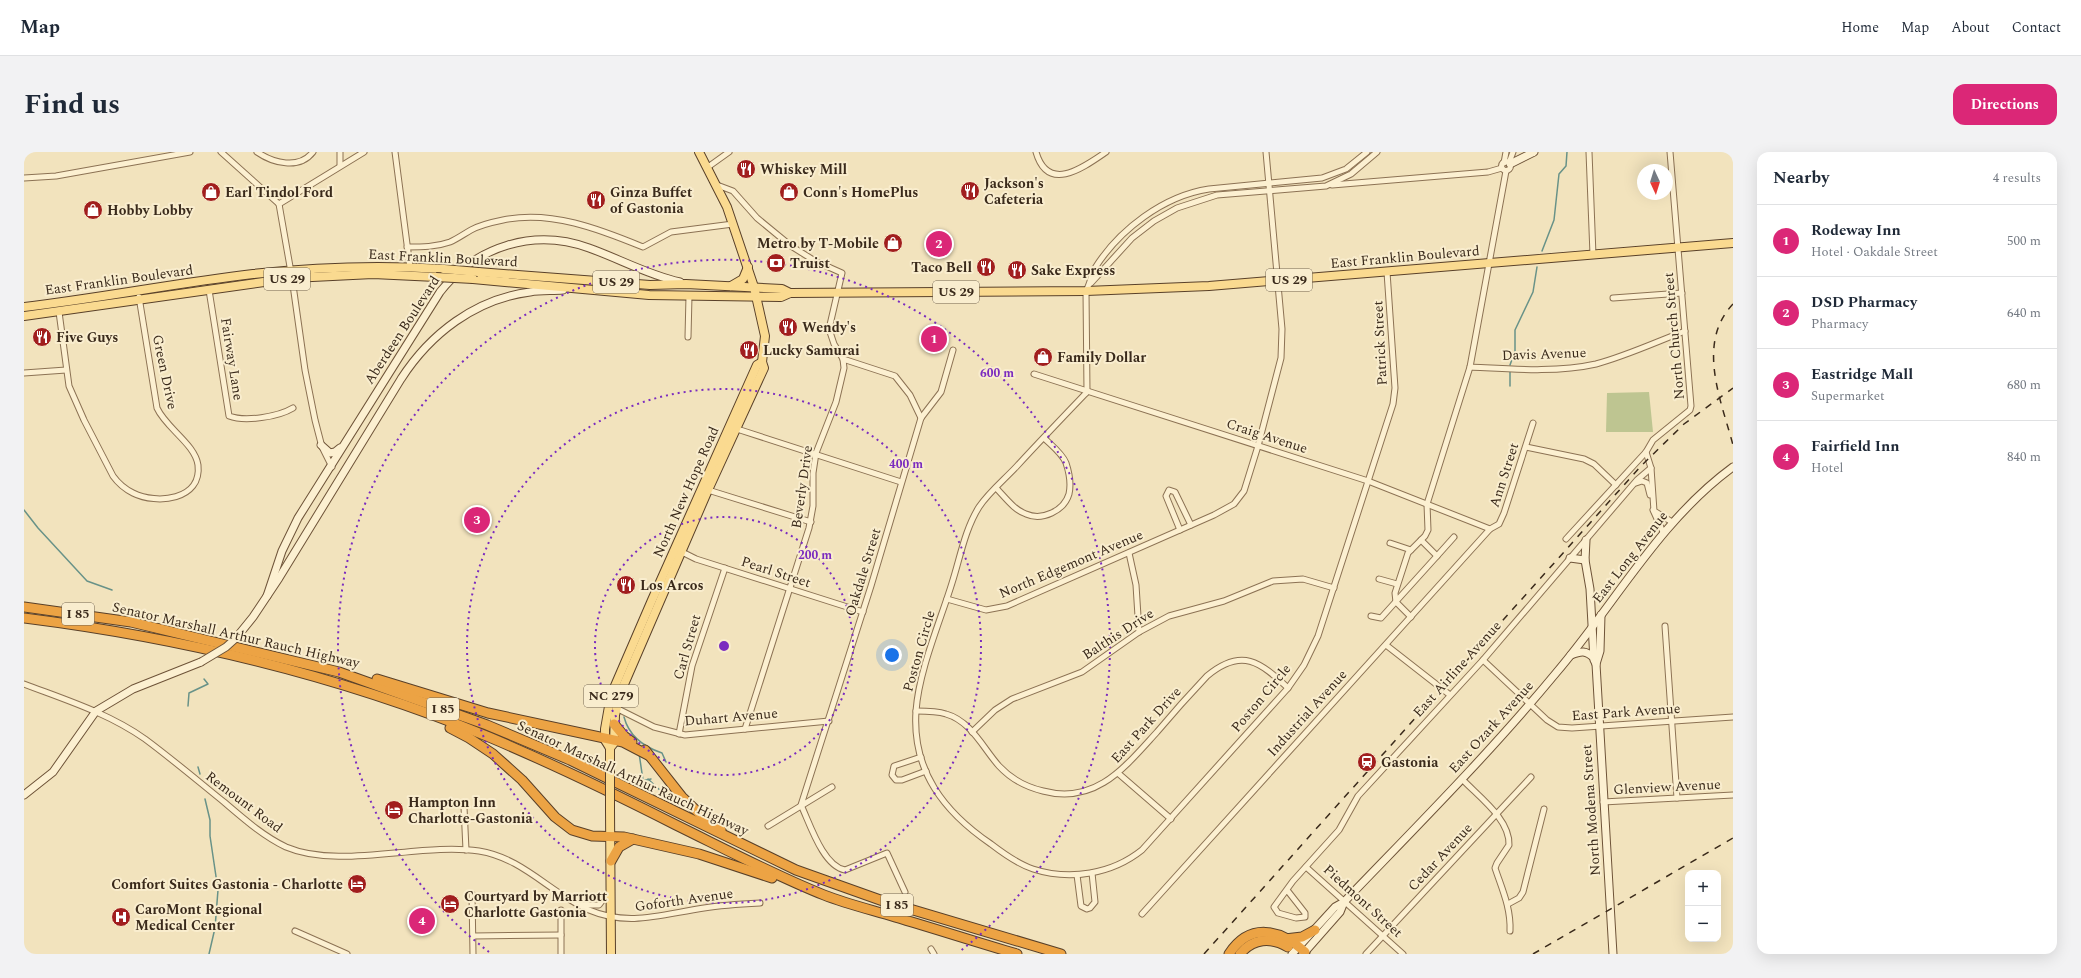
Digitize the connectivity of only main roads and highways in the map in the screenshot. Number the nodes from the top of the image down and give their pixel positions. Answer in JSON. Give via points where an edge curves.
{"nodes":[{"id":1,"x":699,"y":152,"type":"edge"},
{"id":2,"x":1534,"y":152,"type":"edge"},
{"id":3,"x":1506,"y":166,"type":"road end"},
{"id":4,"x":1733,"y":243,"type":"edge"},
{"id":5,"x":748,"y":267,"type":"junction"},
{"id":6,"x":291,"y":275,"type":"junction"},
{"id":7,"x":686,"y":284,"type":"junction"},
{"id":8,"x":729,"y":286,"type":"junction"},
{"id":9,"x":754,"y":287,"type":"junction"},
{"id":10,"x":582,"y":289,"type":"junction"},
{"id":11,"x":790,"y":293,"type":"junction"},
{"id":12,"x":757,"y":297,"type":"junction"},
{"id":13,"x":24,"y":307,"type":"edge"},
{"id":14,"x":24,"y":316,"type":"edge"},
{"id":15,"x":733,"y":427,"type":"junction"},
{"id":16,"x":344,"y":445,"type":"junction"},
{"id":17,"x":321,"y":446,"type":"road end"},
{"id":18,"x":1730,"y":469,"type":"edge"},
{"id":19,"x":1586,"y":540,"type":"road end"},
{"id":20,"x":1570,"y":558,"type":"road end"},
{"id":21,"x":1585,"y":560,"type":"junction"},
{"id":22,"x":267,"y":596,"type":"junction"},
{"id":23,"x":24,"y":607,"type":"edge"},
{"id":24,"x":1602,"y":615,"type":"junction"},
{"id":25,"x":25,"y":618,"type":"edge"},
{"id":26,"x":1592,"y":629,"type":"junction"},
{"id":27,"x":1600,"y":651,"type":"junction"},
{"id":28,"x":1571,"y":655,"type":"junction"},
{"id":29,"x":1595,"y":661,"type":"junction"},
{"id":30,"x":339,"y":672,"type":"junction"},
{"id":31,"x":416,"y":710,"type":"junction"},
{"id":32,"x":614,"y":724,"type":"junction"},
{"id":33,"x":610,"y":742,"type":"junction"},
{"id":34,"x":648,"y":755,"type":"junction"},
{"id":35,"x":24,"y":795,"type":"edge"},
{"id":36,"x":610,"y":837,"type":"junction"},
{"id":37,"x":633,"y":839,"type":"junction"},
{"id":38,"x":738,"y":843,"type":"junction"},
{"id":39,"x":611,"y":861,"type":"junction"},
{"id":40,"x":826,"y":896,"type":"junction"},
{"id":41,"x":1344,"y":902,"type":"junction"},
{"id":42,"x":1315,"y":930,"type":"junction"},
{"id":43,"x":1285,"y":939,"type":"junction"},
{"id":44,"x":1275,"y":942,"type":"junction"},
{"id":45,"x":1299,"y":952,"type":"edge"},
{"id":46,"x":611,"y":954,"type":"edge"},
{"id":47,"x":1017,"y":954,"type":"edge"},
{"id":48,"x":1061,"y":954,"type":"edge"},
{"id":49,"x":1229,"y":954,"type":"edge"},
{"id":50,"x":1240,"y":954,"type":"edge"},
{"id":51,"x":1284,"y":954,"type":"edge"},
{"id":52,"x":1613,"y":954,"type":"edge"}],
"edges":[{"from":1,"to":5,"type":"main road","number":"NC 279","via":[[717,185]]},
{"from":2,"to":3,"type":"main road"},
{"from":4,"to":11,"type":"main road","name":"East Franklin Boulevard","number":"US 29","via":[[1278,281],[1086,291]]},
{"from":5,"to":8,"type":"main road","via":[[740,282]]},
{"from":5,"to":9,"type":"main road","number":"NC 279"},
{"from":6,"to":7,"type":"main road","name":"East Franklin Boulevard","number":"US 29","bridge":true,"via":[[363,267],[410,267],[650,285]]},
{"from":6,"to":10,"type":"main road","name":"East Franklin Boulevard","number":"US 29","bridge":true,"via":[[373,274],[436,277]]},
{"from":6,"to":13,"type":"main road","name":"East Franklin Boulevard","number":"US 29","via":[[245,275]]},
{"from":6,"to":14,"type":"main road","name":"East Franklin Boulevard","number":"US 29","via":[[139,301]]},
{"from":7,"to":8,"type":"main road","name":"East Franklin Boulevard","number":"US 29"},
{"from":7,"to":16,"type":"main road","name":"Aberdeen Boulevard","via":[[639,269],[589,248],[559,240],[522,241],[485,254],[462,269],[440,292]]},
{"from":8,"to":9,"type":"main road","name":"East Franklin Boulevard","number":"US 29"},
{"from":9,"to":11,"type":"main road","name":"East Franklin Boulevard","number":"US 29","via":[[782,288]]},
{"from":9,"to":12,"type":"main road","number":"NC 279"},
{"from":10,"to":12,"type":"main road","name":"East Franklin Boulevard","number":"US 29","via":[[689,296]]},
{"from":10,"to":22,"type":"main road","name":"Aberdeen Boulevard","via":[[530,292],[500,299],[456,320],[429,343],[404,375]]},
{"from":11,"to":12,"type":"main road","name":"East Franklin Boulevard","number":"US 29","via":[[781,297]]},
{"from":12,"to":15,"type":"main road","name":"North New Hope Road","number":"NC 279","via":[[765,336],[762,362],[757,365]]},
{"from":15,"to":32,"type":"main road","name":"North New Hope Road","via":[[731,441],[622,689]]},
{"from":15,"to":33,"type":"main road","name":"North New Hope Road","number":"NC 279","via":[[652,600],[612,695],[607,715]]},
{"from":16,"to":17,"type":"main road","via":[[333,453]]},
{"from":16,"to":22,"type":"main road","name":"Aberdeen Boulevard","via":[[288,537]]},
{"from":18,"to":24,"type":"main road","name":"East Long Avenue","via":[[1663,532]]},
{"from":19,"to":21,"type":"main road","name":"North Modena Street"},
{"from":20,"to":21,"type":"main road"},
{"from":21,"to":26,"type":"main road","name":"North Modena Street","via":[[1590,589]]},
{"from":22,"to":35,"type":"main road","name":"Aberdeen Boulevard","bridge":true,"via":[[248,625],[226,647],[201,662],[133,689],[96,711],[53,772]]},
{"from":23,"to":30,"type":"highway","name":"Senator Marshall Arthur Rauch Highway","number":"I 85","via":[[131,622]]},
{"from":24,"to":26,"type":"main road","name":"East Ozark Avenue"},
{"from":24,"to":27,"type":"main road","name":"North Modena Street"},
{"from":25,"to":31,"type":"highway","name":"Senator Marshall Arthur Rauch Highway","number":"I 85","via":[[137,635],[229,654],[332,682]]},
{"from":26,"to":27,"type":"main road","name":"North Modena Street"},
{"from":26,"to":28,"type":"main road","name":"East Ozark Avenue"},
{"from":26,"to":29,"type":"main road","name":"North Modena Street"},
{"from":27,"to":29,"type":"main road","name":"North Modena Street"},
{"from":28,"to":29,"type":"main road","via":[[1589,652]]},
{"from":28,"to":41,"type":"main road","name":"East Ozark Avenue","via":[[1462,779]]},
{"from":29,"to":52,"type":"main road","name":"North Modena Street"},
{"from":30,"to":33,"type":"highway","via":[[402,685],[488,713]]},
{"from":30,"to":38,"type":"highway","name":"Senator Marshall Arthur Rauch Highway","number":"I 85","via":[[487,725],[570,760]]},
{"from":31,"to":36,"type":"highway","via":[[493,754],[566,826],[585,835]]},
{"from":31,"to":40,"type":"highway","name":"Senator Marshall Arthur Rauch Highway","number":"I 85","via":[[533,756]]},
{"from":32,"to":33,"type":"main road","name":"North New Hope Road"},
{"from":32,"to":34,"type":"highway","via":[[624,736]]},
{"from":33,"to":34,"type":"highway","via":[[633,746]]},
{"from":33,"to":36,"type":"main road","name":"North New Hope Road","number":"NC 279","bridge":true},
{"from":34,"to":38,"type":"highway","via":[[687,802]]},
{"from":36,"to":37,"type":"highway"},
{"from":36,"to":39,"type":"main road","name":"North New Hope Road","number":"NC 279"},
{"from":37,"to":39,"type":"highway","via":[[619,847]]},
{"from":37,"to":40,"type":"highway","via":[[705,855]]},
{"from":38,"to":48,"type":"highway","name":"Senator Marshall Arthur Rauch Highway","number":"I 85","via":[[796,870],[856,892]]},
{"from":39,"to":46,"type":"main road","name":"North New Hope Road","number":"NC 279"},
{"from":40,"to":47,"type":"highway","name":"Senator Marshall Arthur Rauch Highway","number":"I 85"},
{"from":41,"to":42,"type":"main road","name":"East Ozark Avenue","via":[[1335,907]]},
{"from":41,"to":45,"type":"main road","name":"East Ozark Avenue","via":[[1340,912]]},
{"from":42,"to":43,"type":"highway","via":[[1302,937]]},
{"from":42,"to":45,"type":"main road","name":"East Ozark Avenue"},
{"from":43,"to":45,"type":"highway"},
{"from":43,"to":49,"type":"highway","via":[[1269,932],[1250,934],[1239,941]]},
{"from":44,"to":45,"type":"highway"},
{"from":44,"to":50,"type":"highway","via":[[1255,942],[1248,945]]},
{"from":44,"to":51,"type":"highway","via":[[1281,946]]}]}
